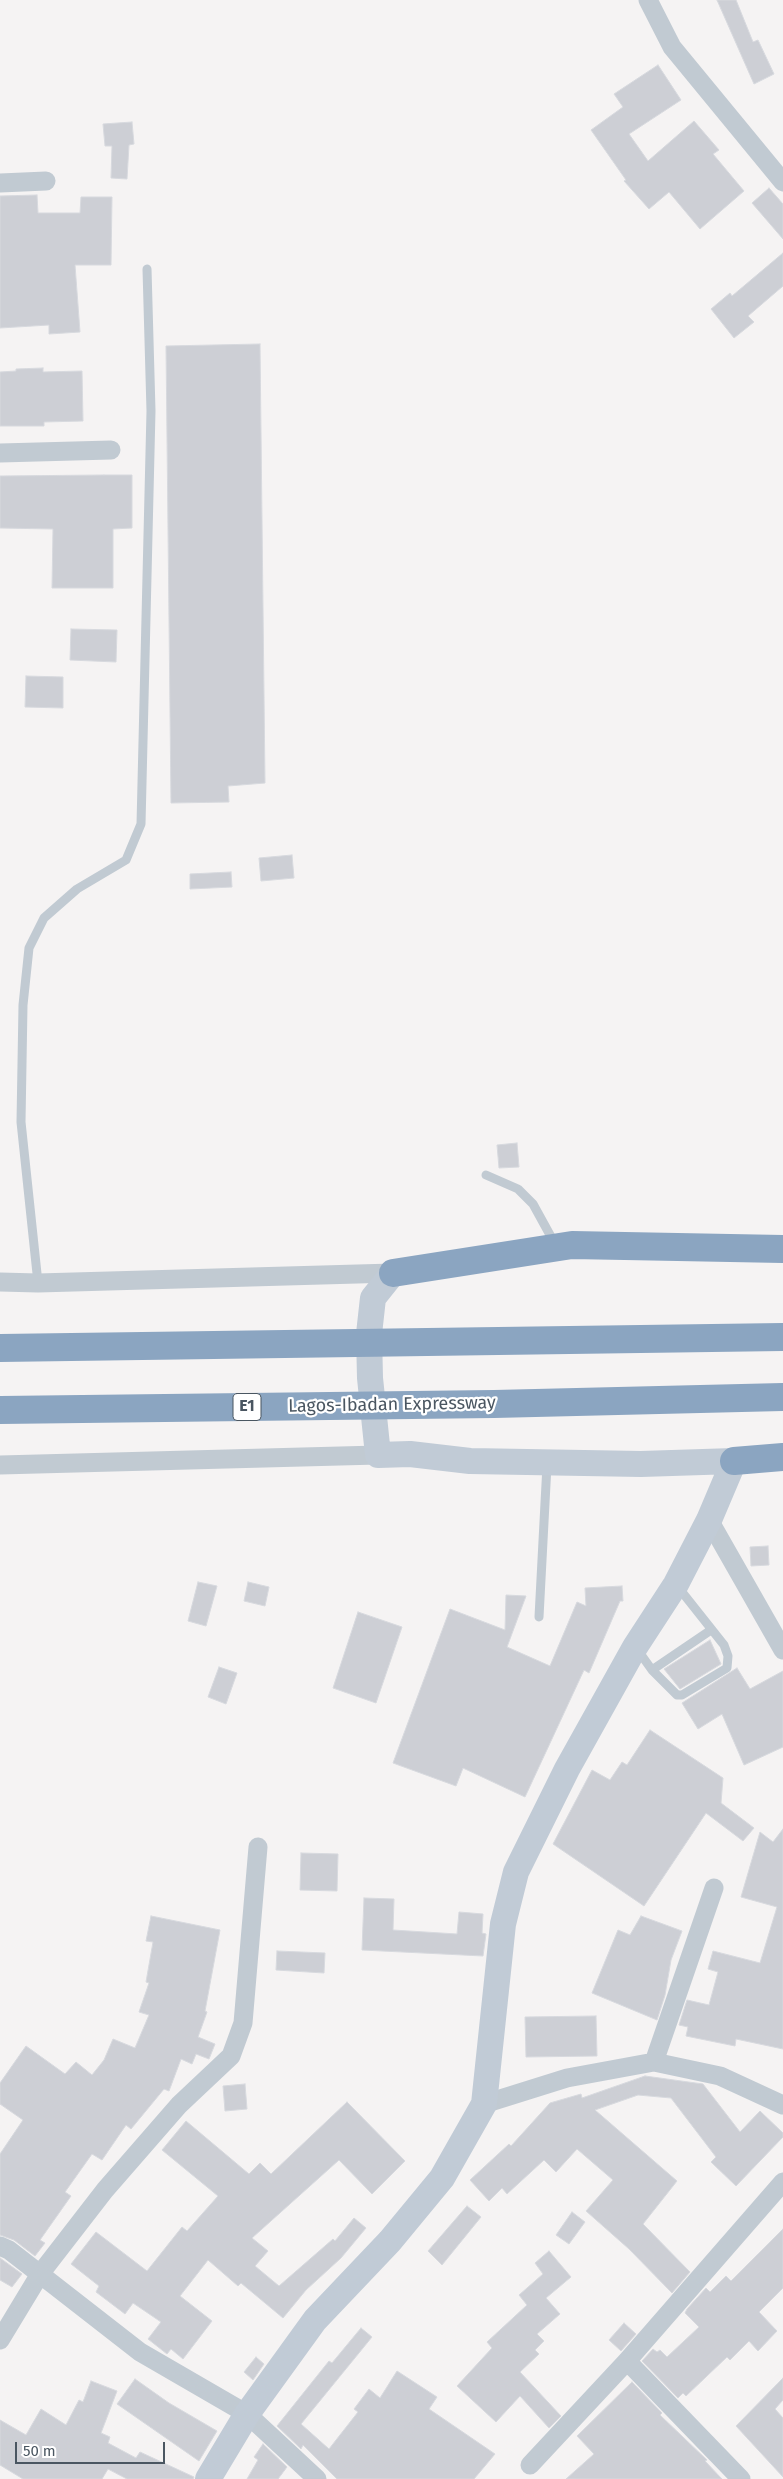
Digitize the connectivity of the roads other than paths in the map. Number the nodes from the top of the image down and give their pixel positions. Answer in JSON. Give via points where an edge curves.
{"nodes":[{"id":1,"x":648,"y":0,"type":"edge"},
{"id":2,"x":0,"y":182,"type":"edge"},
{"id":3,"x":46,"y":182,"type":"dead end"},
{"id":4,"x":783,"y":182,"type":"edge"},
{"id":5,"x":147,"y":269,"type":"dead end"},
{"id":6,"x":111,"y":450,"type":"dead end"},
{"id":7,"x":0,"y":453,"type":"edge"},
{"id":8,"x":486,"y":1175,"type":"dead end"},
{"id":9,"x":557,"y":1247,"type":"junction"},
{"id":10,"x":783,"y":1249,"type":"edge"},
{"id":11,"x":393,"y":1273,"type":"junction"},
{"id":12,"x":0,"y":1282,"type":"edge"},
{"id":13,"x":38,"y":1283,"type":"junction"},
{"id":14,"x":783,"y":1337,"type":"edge"},
{"id":15,"x":0,"y":1348,"type":"edge"},
{"id":16,"x":783,"y":1396,"type":"edge"},
{"id":17,"x":0,"y":1410,"type":"edge"},
{"id":18,"x":378,"y":1455,"type":"junction"},
{"id":19,"x":783,"y":1457,"type":"edge"},
{"id":20,"x":734,"y":1461,"type":"junction"},
{"id":21,"x":547,"y":1462,"type":"junction"},
{"id":22,"x":0,"y":1465,"type":"edge"},
{"id":23,"x":709,"y":1520,"type":"junction"},
{"id":24,"x":676,"y":1584,"type":"junction"},
{"id":25,"x":539,"y":1617,"type":"dead end"},
{"id":26,"x":711,"y":1630,"type":"junction"},
{"id":27,"x":635,"y":1647,"type":"junction"},
{"id":28,"x":783,"y":1650,"type":"edge"},
{"id":29,"x":652,"y":1670,"type":"junction"},
{"id":30,"x":258,"y":1848,"type":"dead end"},
{"id":31,"x":714,"y":1888,"type":"dead end"},
{"id":32,"x":654,"y":2062,"type":"junction"},
{"id":33,"x":484,"y":2104,"type":"junction"},
{"id":34,"x":783,"y":2105,"type":"edge"},
{"id":35,"x":783,"y":2182,"type":"edge"},
{"id":36,"x":0,"y":2246,"type":"edge"},
{"id":37,"x":40,"y":2274,"type":"junction"},
{"id":38,"x":0,"y":2340,"type":"edge"},
{"id":39,"x":627,"y":2361,"type":"junction"},
{"id":40,"x":247,"y":2414,"type":"junction"},
{"id":41,"x":530,"y":2465,"type":"dead end"},
{"id":42,"x":208,"y":2479,"type":"edge"},
{"id":43,"x":317,"y":2479,"type":"edge"},
{"id":44,"x":741,"y":2479,"type":"edge"}],
"edges":[{"from":1,"to":4,"type":"street","via":[[672,48]]},
{"from":2,"to":3,"type":"street"},
{"from":5,"to":13,"type":"lane","via":[[151,412],[141,824],[126,860],[77,889],[44,918],[30,948],[23,1005],[21,1122]]},
{"from":6,"to":7,"type":"street"},
{"from":8,"to":9,"type":"lane","via":[[518,1189],[533,1204]]},
{"from":9,"to":10,"type":"highway"},
{"from":9,"to":11,"type":"highway"},
{"from":11,"to":13,"type":"street"},
{"from":11,"to":18,"type":"street","via":[[373,1298],[369,1334]]},
{"from":12,"to":13,"type":"street"},
{"from":14,"to":15,"type":"highway"},
{"from":16,"to":17,"type":"highway","name":"Lagos-Ibadan Expressway","number":"E1","via":[[494,1404]]},
{"from":18,"to":21,"type":"street"},
{"from":18,"to":22,"type":"street"},
{"from":19,"to":20,"type":"highway"},
{"from":20,"to":21,"type":"street","via":[[641,1464]]},
{"from":20,"to":23,"type":"street"},
{"from":21,"to":25,"type":"lane"},
{"from":23,"to":24,"type":"street"},
{"from":23,"to":28,"type":"street"},
{"from":24,"to":26,"type":"lane"},
{"from":24,"to":27,"type":"street"},
{"from":26,"to":29,"type":"lane"},
{"from":26,"to":29,"type":"lane","via":[[727,1651],[727,1668],[682,1695],[673,1693]]},
{"from":27,"to":29,"type":"lane"},
{"from":27,"to":33,"type":"street","via":[[566,1769],[516,1872],[503,1924]]},
{"from":30,"to":37,"type":"street","via":[[243,2022],[232,2056],[179,2105],[105,2190]]},
{"from":31,"to":32,"type":"street"},
{"from":32,"to":33,"type":"street","via":[[567,2078]]},
{"from":32,"to":34,"type":"street","via":[[720,2076]]},
{"from":33,"to":40,"type":"street","via":[[442,2178],[390,2241],[315,2320]]},
{"from":35,"to":39,"type":"street"},
{"from":36,"to":37,"type":"street"},
{"from":37,"to":38,"type":"street"},
{"from":37,"to":40,"type":"street","via":[[140,2352]]},
{"from":39,"to":41,"type":"street"},
{"from":39,"to":44,"type":"street"},
{"from":40,"to":42,"type":"street"},
{"from":40,"to":43,"type":"street"}]}
